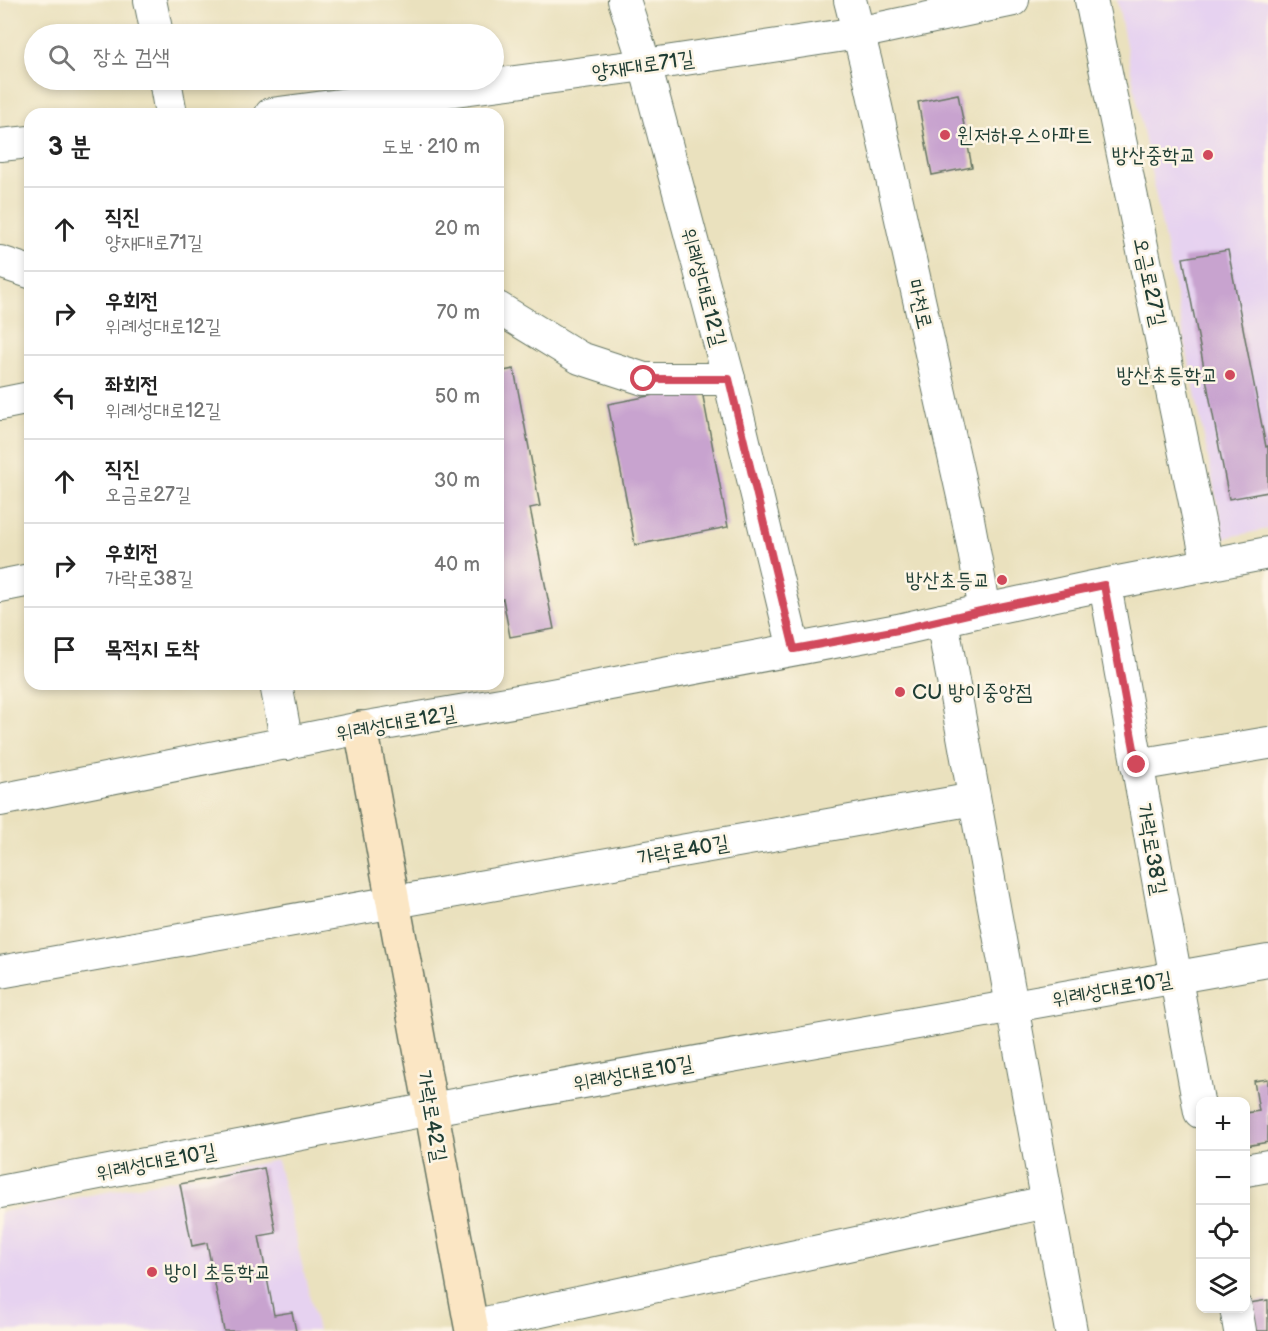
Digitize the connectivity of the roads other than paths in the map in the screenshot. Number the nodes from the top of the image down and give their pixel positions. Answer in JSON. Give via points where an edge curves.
{"nodes":[{"id":1,"x":150,"y":0,"type":"edge"},
{"id":2,"x":624,"y":0,"type":"edge"},
{"id":3,"x":850,"y":0,"type":"edge"},
{"id":4,"x":1013,"y":0,"type":"edge"},
{"id":5,"x":1091,"y":0,"type":"edge"},
{"id":6,"x":155,"y":24,"type":"edge"},
{"id":7,"x":858,"y":33,"type":"junction"},
{"id":8,"x":645,"y":65,"type":"junction"},
{"id":9,"x":504,"y":83,"type":"edge"},
{"id":10,"x":167,"y":90,"type":"edge"},
{"id":11,"x":454,"y":90,"type":"edge"},
{"id":12,"x":170,"y":108,"type":"edge"},
{"id":13,"x":317,"y":108,"type":"edge"},
{"id":14,"x":24,"y":143,"type":"edge"},
{"id":15,"x":0,"y":145,"type":"edge"},
{"id":16,"x":0,"y":262,"type":"edge"},
{"id":17,"x":24,"y":270,"type":"edge"},
{"id":18,"x":504,"y":312,"type":"edge"},
{"id":19,"x":729,"y":379,"type":"junction"},
{"id":20,"x":24,"y":399,"type":"edge"},
{"id":21,"x":0,"y":404,"type":"edge"},
{"id":22,"x":1268,"y":553,"type":"edge"},
{"id":23,"x":1208,"y":565,"type":"junction"},
{"id":24,"x":24,"y":581,"type":"edge"},
{"id":25,"x":1104,"y":585,"type":"junction"},
{"id":26,"x":0,"y":586,"type":"edge"},
{"id":27,"x":985,"y":610,"type":"junction"},
{"id":28,"x":942,"y":620,"type":"junction"},
{"id":29,"x":794,"y":649,"type":"junction"},
{"id":30,"x":277,"y":690,"type":"edge"},
{"id":31,"x":361,"y":728,"type":"junction"},
{"id":32,"x":1268,"y":743,"type":"edge"},
{"id":33,"x":287,"y":744,"type":"junction"},
{"id":34,"x":1137,"y":765,"type":"junction"},
{"id":35,"x":974,"y":799,"type":"junction"},
{"id":36,"x":0,"y":800,"type":"edge"},
{"id":37,"x":393,"y":902,"type":"junction"},
{"id":38,"x":1268,"y":961,"type":"edge"},
{"id":39,"x":0,"y":972,"type":"edge"},
{"id":40,"x":1176,"y":978,"type":"junction"},
{"id":41,"x":1012,"y":1007,"type":"junction"},
{"id":42,"x":1197,"y":1097,"type":"edge"},
{"id":43,"x":431,"y":1109,"type":"junction"},
{"id":44,"x":1268,"y":1166,"type":"edge"},
{"id":45,"x":1250,"y":1169,"type":"edge"},
{"id":46,"x":0,"y":1192,"type":"edge"},
{"id":47,"x":1047,"y":1202,"type":"junction"},
{"id":48,"x":1237,"y":1313,"type":"edge"},
{"id":49,"x":472,"y":1329,"type":"edge"},
{"id":50,"x":1071,"y":1331,"type":"edge"},
{"id":51,"x":1240,"y":1331,"type":"edge"}],
"edges":[{"from":1,"to":6,"type":"street"},
{"from":2,"to":8,"type":"street","name":"위례성대로12길"},
{"from":3,"to":7,"type":"street","name":"마천로"},
{"from":4,"to":7,"type":"street","name":"양재대로71길"},
{"from":5,"to":23,"type":"street","name":"오금로27길"},
{"from":7,"to":8,"type":"street","name":"양재대로71길"},
{"from":7,"to":27,"type":"street","name":"마천로"},
{"from":8,"to":9,"type":"street","name":"양재대로71길"},
{"from":8,"to":19,"type":"street","name":"위례성대로12길"},
{"from":10,"to":12,"type":"street"},
{"from":11,"to":13,"type":"street","name":"양재대로71길"},
{"from":14,"to":15,"type":"street"},
{"from":16,"to":17,"type":"street"},
{"from":18,"to":19,"type":"street","via":[[580,358],[644,379]]},
{"from":19,"to":29,"type":"street","name":"위례성대로12길"},
{"from":20,"to":21,"type":"street"},
{"from":22,"to":23,"type":"street"},
{"from":23,"to":25,"type":"street"},
{"from":24,"to":26,"type":"street"},
{"from":25,"to":27,"type":"street"},
{"from":25,"to":34,"type":"street","name":"가락로38길"},
{"from":27,"to":28,"type":"street","name":"위례성대로12길"},
{"from":28,"to":29,"type":"street","name":"위례성대로12길"},
{"from":28,"to":35,"type":"street"},
{"from":29,"to":31,"type":"street","name":"위례성대로12길"},
{"from":30,"to":33,"type":"street"},
{"from":31,"to":33,"type":"street","name":"위례성대로12길"},
{"from":31,"to":37,"type":"street","name":"가락로42길"},
{"from":32,"to":34,"type":"street"},
{"from":33,"to":36,"type":"street","name":"위례성대로12길"},
{"from":34,"to":40,"type":"street","name":"가락로38길"},
{"from":35,"to":37,"type":"street","name":"가락로40길"},
{"from":35,"to":41,"type":"street"},
{"from":37,"to":39,"type":"street"},
{"from":37,"to":43,"type":"street","name":"가락로42길"},
{"from":38,"to":40,"type":"street","name":"위례성대로10길"},
{"from":40,"to":41,"type":"street","name":"위례성대로10길"},
{"from":40,"to":42,"type":"street","name":"가락로38길"},
{"from":41,"to":43,"type":"street","name":"위례성대로10길"},
{"from":41,"to":47,"type":"street"},
{"from":43,"to":46,"type":"street","name":"위례성대로10길"},
{"from":43,"to":49,"type":"street","name":"가락로42길"},
{"from":44,"to":45,"type":"street"},
{"from":47,"to":49,"type":"street"},
{"from":47,"to":50,"type":"street"},
{"from":48,"to":51,"type":"street"}]}
